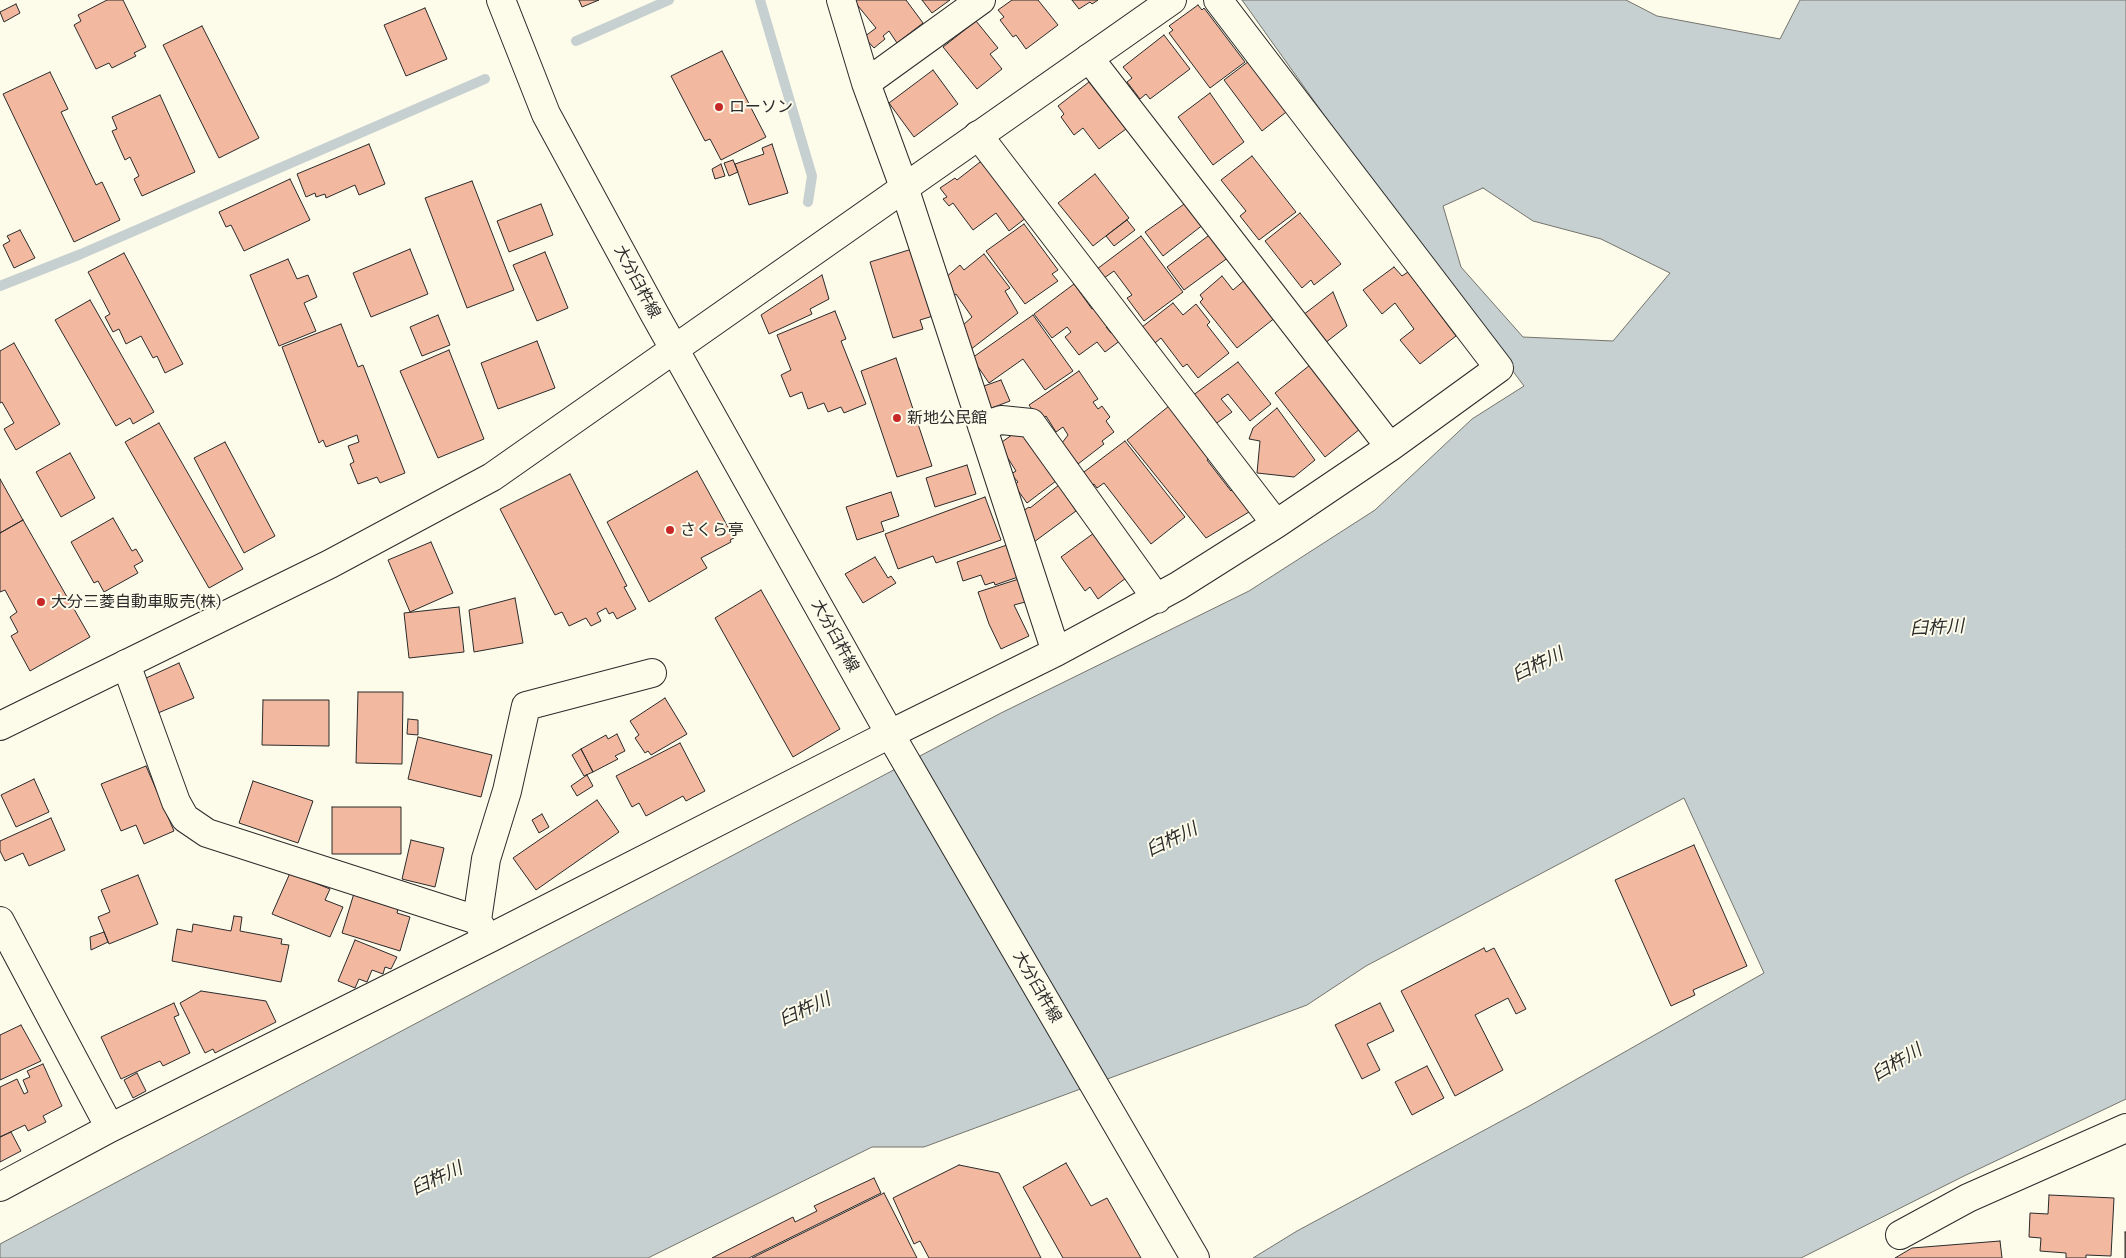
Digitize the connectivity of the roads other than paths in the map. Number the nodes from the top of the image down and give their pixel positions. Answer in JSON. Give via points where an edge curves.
{"nodes":[{"id":1,"x":501,"y":0,"type":"edge"},
{"id":2,"x":842,"y":0,"type":"edge"},
{"id":3,"x":981,"y":0,"type":"edge"},
{"id":4,"x":1172,"y":0,"type":"edge"},
{"id":5,"x":1218,"y":0,"type":"edge"},
{"id":6,"x":1089,"y":58,"type":"junction"},
{"id":7,"x":866,"y":82,"type":"junction"},
{"id":8,"x":978,"y":135,"type":"junction"},
{"id":9,"x":904,"y":188,"type":"junction"},
{"id":10,"x":673,"y":349,"type":"junction"},
{"id":11,"x":982,"y":426,"type":"junction"},
{"id":12,"x":1390,"y":447,"type":"junction"},
{"id":13,"x":1276,"y":524,"type":"junction"},
{"id":14,"x":1157,"y":599,"type":"junction"},
{"id":15,"x":1056,"y":652,"type":"junction"},
{"id":16,"x":126,"y":664,"type":"junction"},
{"id":17,"x":652,"y":673,"type":"dead end"},
{"id":18,"x":0,"y":726,"type":"edge"},
{"id":19,"x":895,"y":742,"type":"junction"},
{"id":20,"x":0,"y":921,"type":"edge"},
{"id":21,"x":482,"y":929,"type":"junction"},
{"id":22,"x":110,"y":1128,"type":"junction"},
{"id":23,"x":2126,"y":1128,"type":"edge"},
{"id":24,"x":0,"y":1187,"type":"edge"},
{"id":25,"x":1900,"y":1235,"type":"dead end"},
{"id":26,"x":1195,"y":1258,"type":"edge"}],
"edges":[{"from":1,"to":10,"type":"street","name":"大分臼杵線","via":[[546,114]]},
{"from":2,"to":7,"type":"street"},
{"from":3,"to":7,"type":"street"},
{"from":4,"to":6,"type":"street"},
{"from":5,"to":12,"type":"street","via":[[1499,368]]},
{"from":6,"to":8,"type":"street"},
{"from":6,"to":12,"type":"street"},
{"from":7,"to":9,"type":"street"},
{"from":8,"to":9,"type":"street"},
{"from":8,"to":13,"type":"street"},
{"from":9,"to":10,"type":"street"},
{"from":9,"to":11,"type":"street"},
{"from":10,"to":16,"type":"street","via":[[492,477],[330,564]]},
{"from":10,"to":19,"type":"street","name":"大分臼杵線"},
{"from":11,"to":14,"type":"street","via":[[1001,420],[1031,424]]},
{"from":11,"to":15,"type":"street"},
{"from":12,"to":13,"type":"street"},
{"from":13,"to":14,"type":"street"},
{"from":14,"to":15,"type":"street"},
{"from":15,"to":19,"type":"street"},
{"from":16,"to":18,"type":"street"},
{"from":16,"to":21,"type":"street","via":[[176,802],[185,818],[206,833]]},
{"from":17,"to":21,"type":"street","via":[[526,706],[507,791],[486,859]]},
{"from":19,"to":21,"type":"street"},
{"from":19,"to":26,"type":"street","name":"大分臼杵線"},
{"from":20,"to":22,"type":"street"},
{"from":21,"to":22,"type":"street"},
{"from":22,"to":24,"type":"street"},
{"from":23,"to":25,"type":"street","via":[[1968,1198]]}]}
